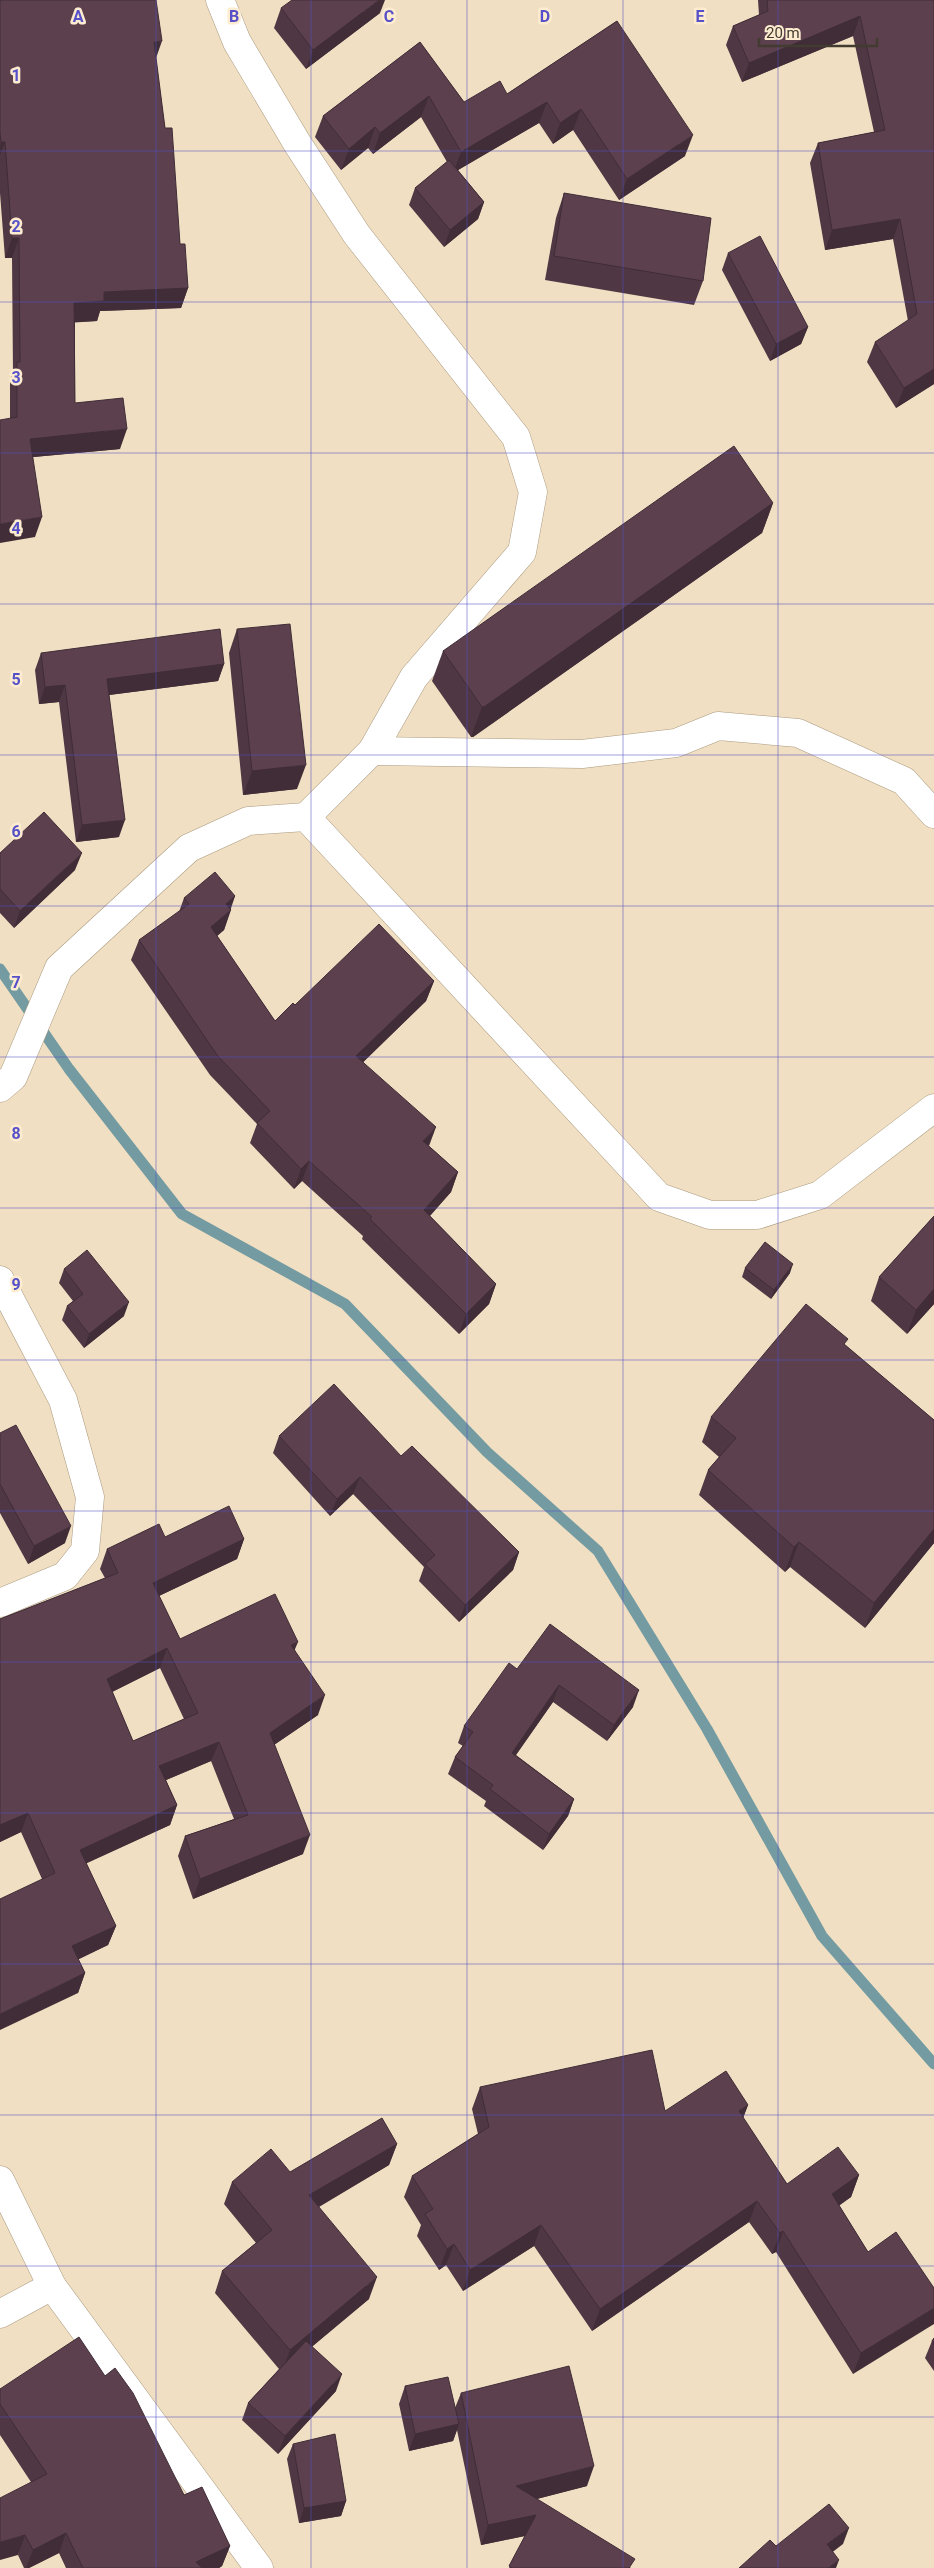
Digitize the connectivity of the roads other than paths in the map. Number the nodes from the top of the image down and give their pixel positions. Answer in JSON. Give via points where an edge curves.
{"nodes":[{"id":1,"x":220,"y":0,"type":"edge"},
{"id":2,"x":372,"y":751,"type":"junction"},
{"id":3,"x":934,"y":814,"type":"edge"},
{"id":4,"x":306,"y":817,"type":"junction"},
{"id":5,"x":6,"y":1083,"type":"edge"},
{"id":6,"x":934,"y":1108,"type":"edge"},
{"id":7,"x":0,"y":1280,"type":"edge"},
{"id":8,"x":0,"y":1603,"type":"edge"},
{"id":9,"x":0,"y":2180,"type":"edge"},
{"id":10,"x":52,"y":2286,"type":"junction"},
{"id":11,"x":0,"y":2314,"type":"edge"},
{"id":12,"x":259,"y":2568,"type":"edge"}],
"edges":[{"from":1,"to":2,"type":"street","via":[[237,42],[357,235],[516,437],[533,492],[522,552],[414,677]]},
{"from":2,"to":3,"type":"street","via":[[582,754],[676,743],[718,726],[798,733],[904,781]]},
{"from":2,"to":4,"type":"street"},
{"from":4,"to":5,"type":"street","via":[[248,821],[189,848],[58,968]]},
{"from":4,"to":6,"type":"street","via":[[659,1197],[710,1215],[757,1215],[820,1196]]},
{"from":7,"to":8,"type":"street","via":[[64,1400],[90,1497],[85,1551],[65,1576]]},
{"from":9,"to":10,"type":"street"},
{"from":10,"to":11,"type":"street"},
{"from":10,"to":12,"type":"street"}]}
